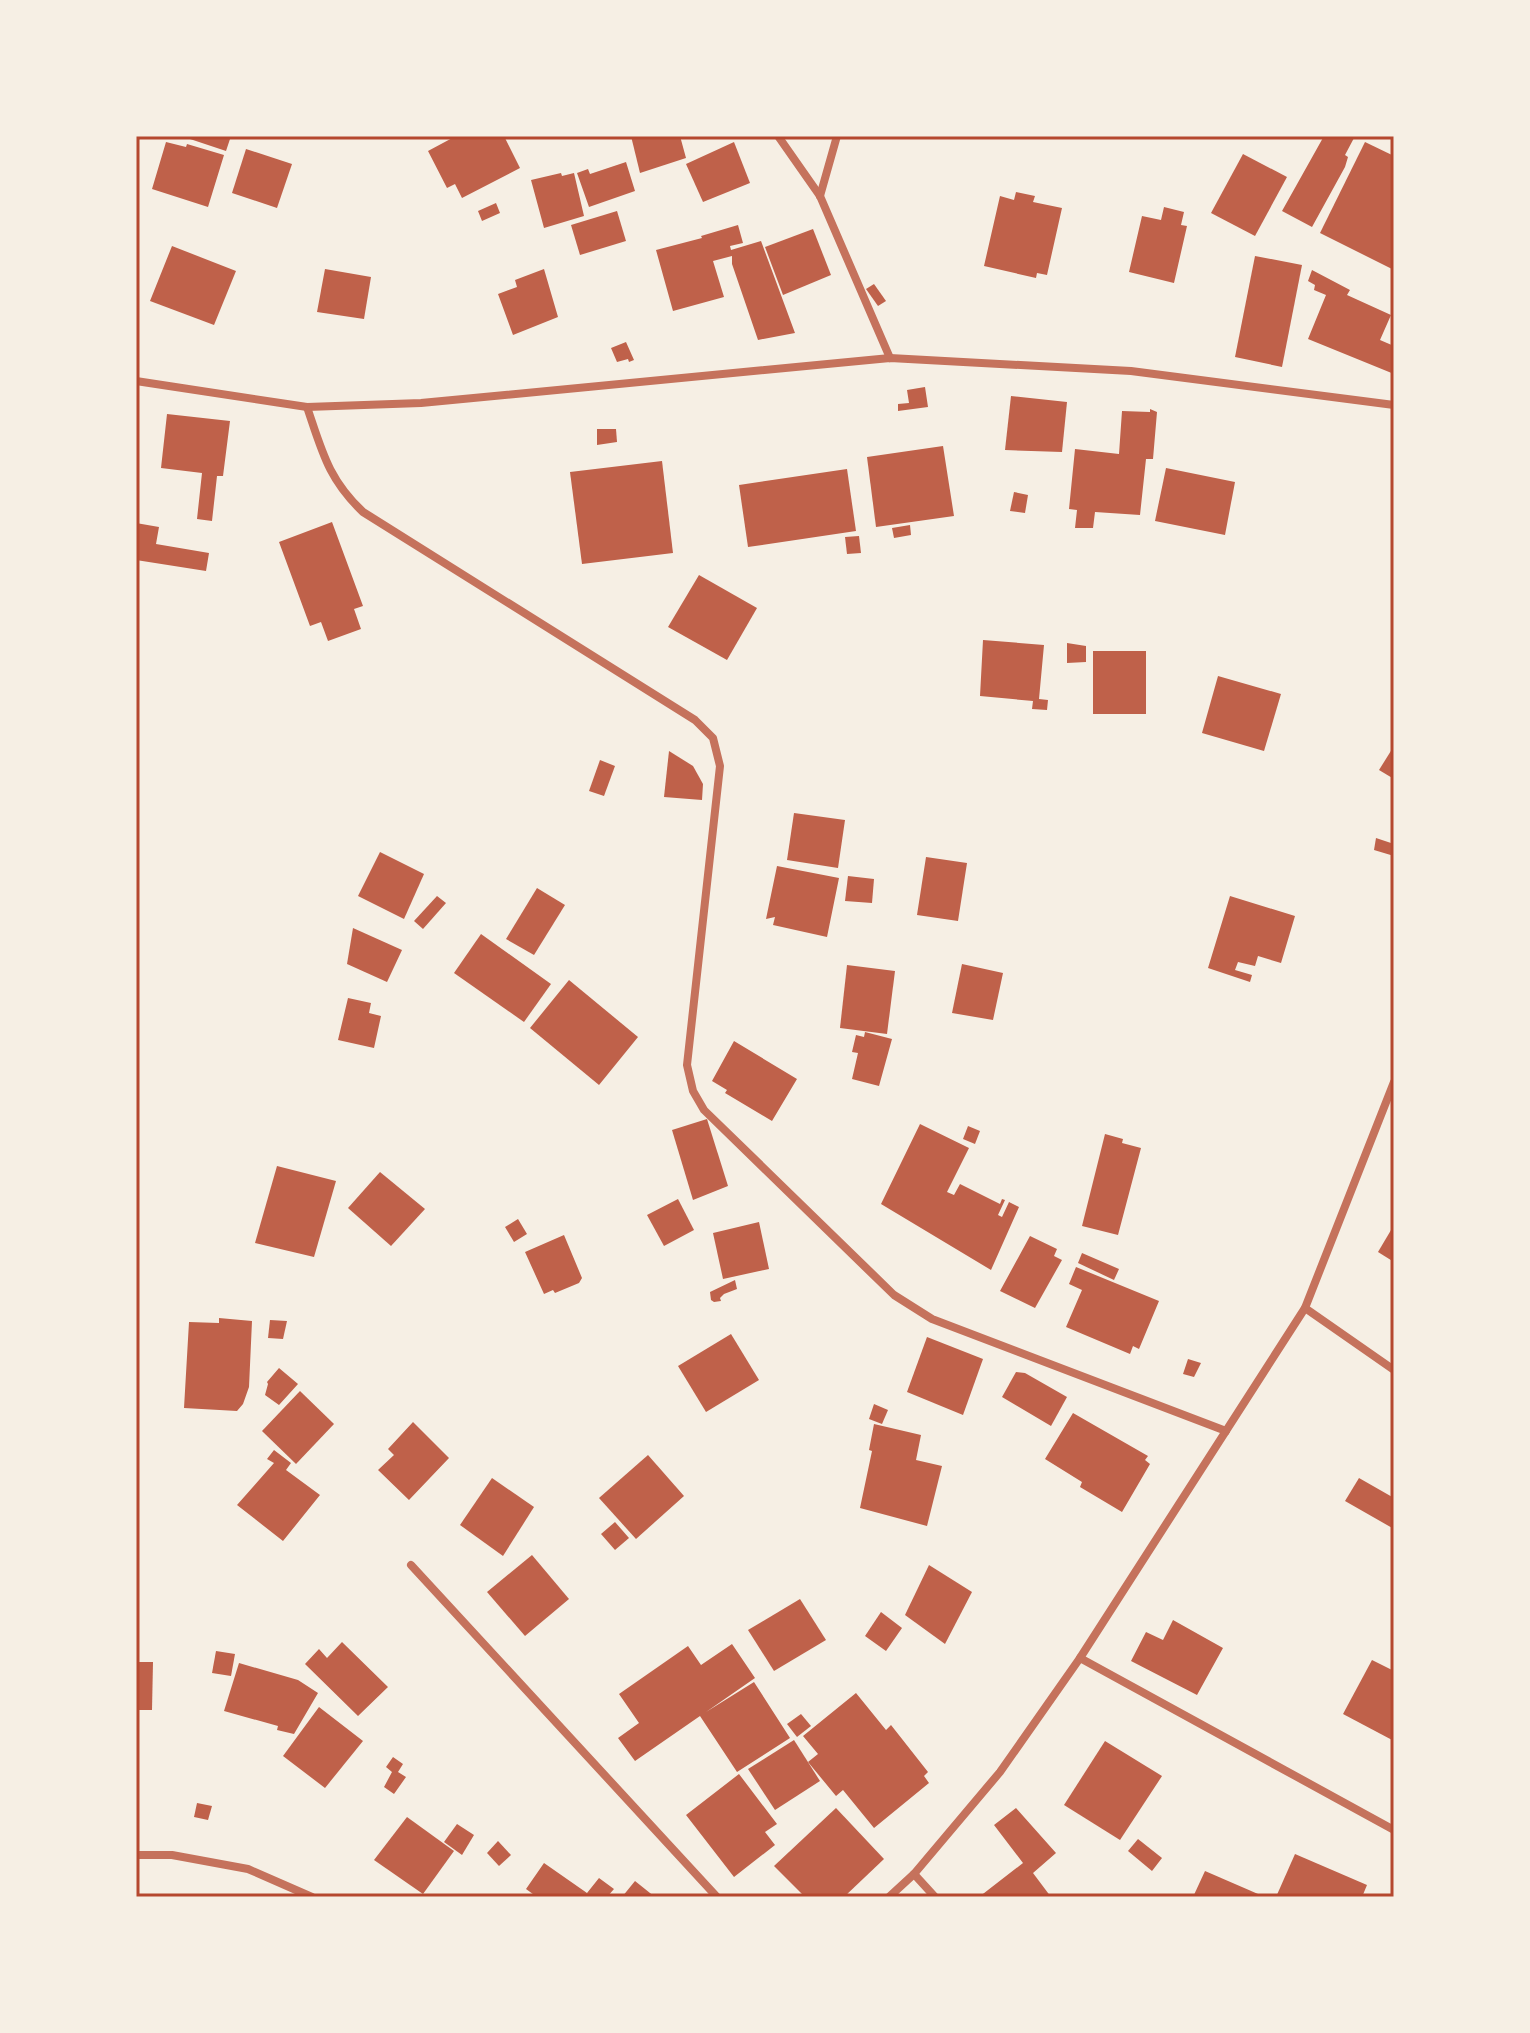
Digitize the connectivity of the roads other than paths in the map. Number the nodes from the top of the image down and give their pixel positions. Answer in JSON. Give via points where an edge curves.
{"nodes":[{"id":1,"x":778,"y":136,"type":"edge"},
{"id":2,"x":837,"y":136,"type":"edge"},
{"id":3,"x":820,"y":196,"type":"junction"},
{"id":4,"x":890,"y":358,"type":"junction"},
{"id":5,"x":136,"y":381,"type":"edge"},
{"id":6,"x":1392,"y":402,"type":"edge"},
{"id":7,"x":307,"y":407,"type":"junction"},
{"id":8,"x":1394,"y":1082,"type":"edge"},
{"id":9,"x":1305,"y":1308,"type":"junction"},
{"id":10,"x":1394,"y":1370,"type":"edge"},
{"id":11,"x":1226,"y":1431,"type":"junction"},
{"id":12,"x":411,"y":1565,"type":"dead end"},
{"id":13,"x":1080,"y":1658,"type":"junction"},
{"id":14,"x":1394,"y":1830,"type":"edge"},
{"id":15,"x":136,"y":1855,"type":"edge"},
{"id":16,"x":914,"y":1874,"type":"junction"},
{"id":17,"x":312,"y":1897,"type":"edge"},
{"id":18,"x":717,"y":1897,"type":"edge"},
{"id":19,"x":889,"y":1897,"type":"edge"},
{"id":20,"x":935,"y":1897,"type":"edge"}],
"edges":[{"from":1,"to":3,"type":"street"},
{"from":2,"to":3,"type":"street"},
{"from":3,"to":4,"type":"street"},
{"from":4,"to":6,"type":"street","via":[[1131,371]]},
{"from":4,"to":7,"type":"street","via":[[421,403]]},
{"from":5,"to":7,"type":"street"},
{"from":7,"to":11,"type":"street","via":[[330,474],[363,512],[695,720],[713,738],[720,766],[687,1065],[704,1110],[894,1295],[932,1319]]},
{"from":8,"to":9,"type":"street"},
{"from":9,"to":10,"type":"street"},
{"from":9,"to":11,"type":"street"},
{"from":11,"to":13,"type":"street"},
{"from":12,"to":18,"type":"street"},
{"from":13,"to":14,"type":"street"},
{"from":13,"to":16,"type":"street","via":[[1000,1772]]},
{"from":15,"to":17,"type":"street","via":[[172,1855],[248,1869]]},
{"from":16,"to":19,"type":"street"},
{"from":16,"to":20,"type":"street"}]}
